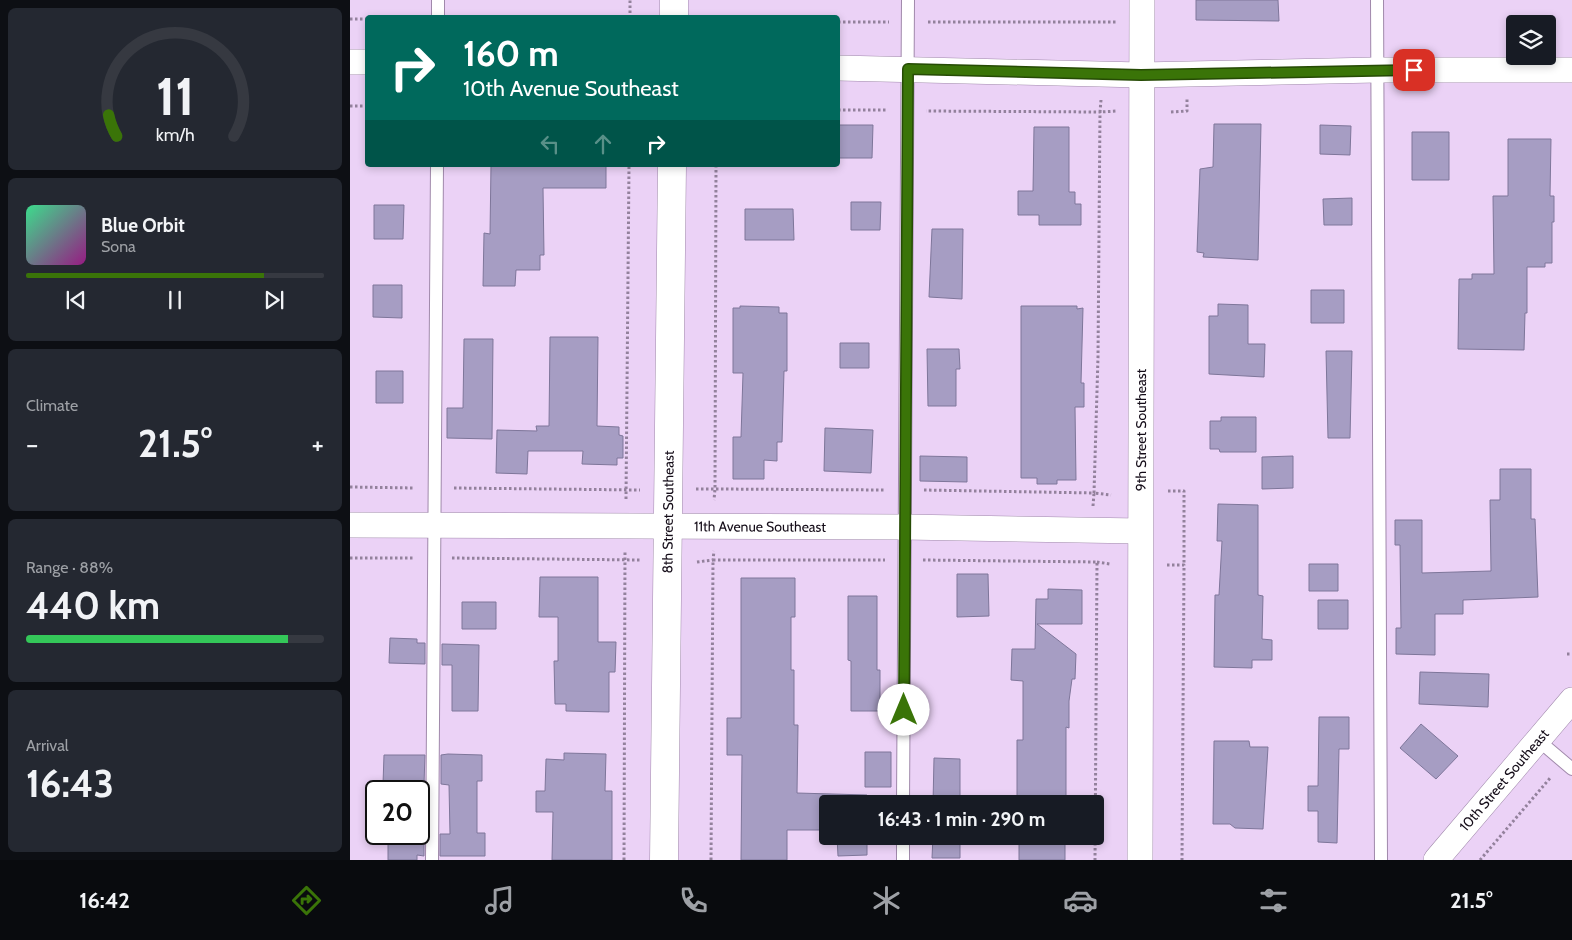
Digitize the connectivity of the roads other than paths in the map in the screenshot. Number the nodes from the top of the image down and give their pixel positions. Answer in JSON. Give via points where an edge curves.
{"nodes":[{"id":1,"x":438,"y":0,"type":"edge"},
{"id":2,"x":674,"y":0,"type":"edge"},
{"id":3,"x":908,"y":0,"type":"edge"},
{"id":4,"x":1142,"y":0,"type":"edge"},
{"id":5,"x":1377,"y":0,"type":"edge"},
{"id":6,"x":438,"y":15,"type":"edge"},
{"id":7,"x":674,"y":15,"type":"edge"},
{"id":8,"x":350,"y":62,"type":"edge"},
{"id":9,"x":365,"y":62,"type":"edge"},
{"id":10,"x":840,"y":68,"type":"edge"},
{"id":11,"x":908,"y":69,"type":"junction"},
{"id":12,"x":1376,"y":70,"type":"junction"},
{"id":13,"x":1572,"y":70,"type":"edge"},
{"id":14,"x":1141,"y":75,"type":"junction"},
{"id":15,"x":437,"y":167,"type":"edge"},
{"id":16,"x":672,"y":167,"type":"edge"},
{"id":17,"x":350,"y":525,"type":"edge"},
{"id":18,"x":435,"y":526,"type":"junction"},
{"id":19,"x":668,"y":526,"type":"junction"},
{"id":20,"x":904,"y":527,"type":"junction"},
{"id":21,"x":1140,"y":531,"type":"junction"},
{"id":22,"x":1572,"y":700,"type":"edge"},
{"id":23,"x":1538,"y":740,"type":"junction"},
{"id":24,"x":1568,"y":766,"type":"edge"},
{"id":25,"x":903,"y":795,"type":"edge"},
{"id":26,"x":903,"y":845,"type":"edge"},
{"id":27,"x":432,"y":860,"type":"edge"},
{"id":28,"x":664,"y":860,"type":"edge"},
{"id":29,"x":903,"y":860,"type":"edge"},
{"id":30,"x":1140,"y":860,"type":"edge"},
{"id":31,"x":1381,"y":860,"type":"edge"},
{"id":32,"x":1436,"y":860,"type":"edge"}],
"edges":[{"from":1,"to":6,"type":"lane"},
{"from":2,"to":7,"type":"main road"},
{"from":3,"to":11,"type":"lane"},
{"from":4,"to":14,"type":"street","name":"9th Street Southeast"},
{"from":5,"to":12,"type":"lane"},
{"from":8,"to":9,"type":"street"},
{"from":10,"to":11,"type":"street"},
{"from":11,"to":14,"type":"street"},
{"from":11,"to":20,"type":"lane"},
{"from":12,"to":13,"type":"street"},
{"from":12,"to":14,"type":"street"},
{"from":12,"to":31,"type":"lane"},
{"from":14,"to":21,"type":"street","name":"9th Street Southeast"},
{"from":15,"to":18,"type":"lane"},
{"from":16,"to":19,"type":"main road","name":"8th Street Southeast"},
{"from":17,"to":18,"type":"street","name":"11th Avenue Southeast"},
{"from":18,"to":19,"type":"street","name":"11th Avenue Southeast"},
{"from":18,"to":27,"type":"lane"},
{"from":19,"to":20,"type":"street","name":"11th Avenue Southeast"},
{"from":19,"to":28,"type":"main road","name":"8th Street Southeast"},
{"from":20,"to":21,"type":"street","name":"11th Avenue Southeast"},
{"from":20,"to":25,"type":"lane"},
{"from":21,"to":30,"type":"street","name":"9th Street Southeast"},
{"from":22,"to":23,"type":"street","name":"10th Street Southeast"},
{"from":23,"to":24,"type":"lane"},
{"from":23,"to":32,"type":"street","name":"10th Street Southeast"},
{"from":26,"to":29,"type":"lane"}]}
